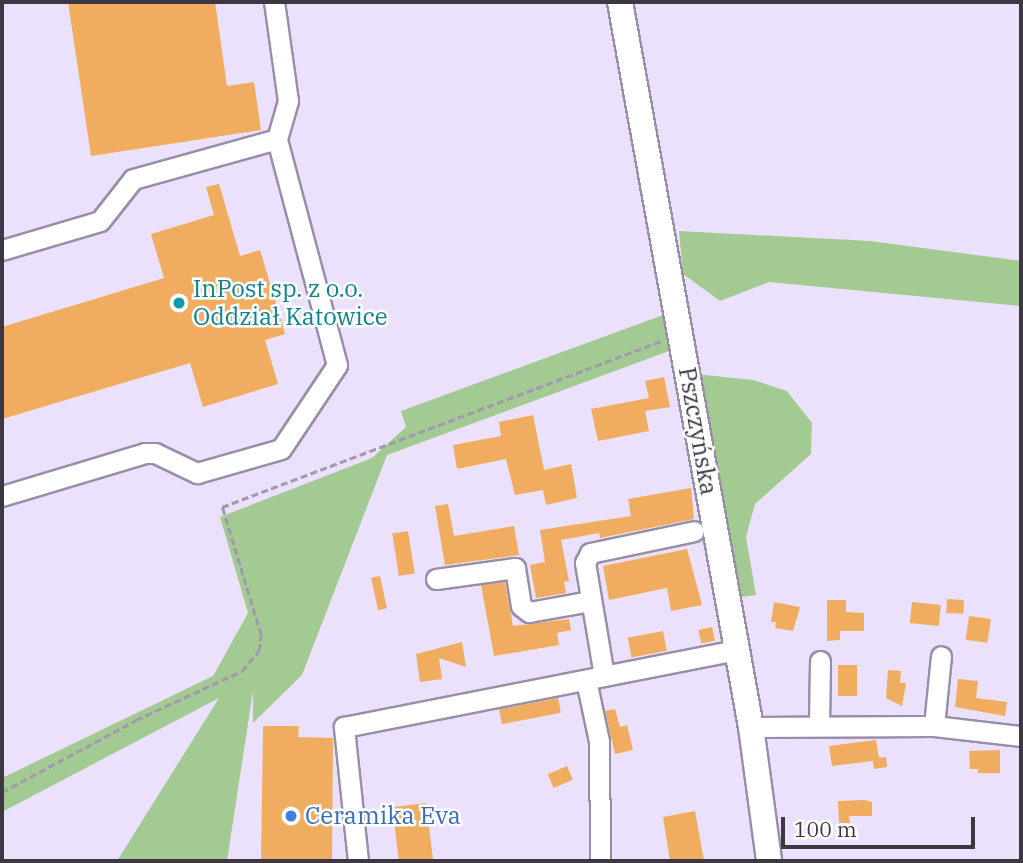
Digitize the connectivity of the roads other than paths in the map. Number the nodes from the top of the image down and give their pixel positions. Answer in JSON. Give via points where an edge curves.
{"nodes":[{"id":1,"x":274,"y":2,"type":"edge"},
{"id":2,"x":620,"y":2,"type":"edge"},
{"id":3,"x":277,"y":139,"type":"junction"},
{"id":4,"x":2,"y":250,"type":"edge"},
{"id":5,"x":2,"y":496,"type":"edge"},
{"id":6,"x":694,"y":531,"type":"dead end"},
{"id":7,"x":436,"y":579,"type":"dead end"},
{"id":8,"x":591,"y":601,"type":"junction"},
{"id":9,"x":737,"y":650,"type":"junction"},
{"id":10,"x":940,"y":656,"type":"dead end"},
{"id":11,"x":820,"y":661,"type":"dead end"},
{"id":12,"x":595,"y":678,"type":"junction"},
{"id":13,"x":819,"y":725,"type":"junction"},
{"id":14,"x":934,"y":726,"type":"junction"},
{"id":15,"x":751,"y":727,"type":"junction"},
{"id":16,"x":1021,"y":736,"type":"edge"},
{"id":17,"x":358,"y":861,"type":"edge"},
{"id":18,"x":600,"y":861,"type":"edge"},
{"id":19,"x":769,"y":861,"type":"edge"}],
"edges":[{"from":1,"to":3,"type":"street","via":[[288,101]]},
{"from":2,"to":9,"type":"main road","name":"Pszczyńska"},
{"from":3,"to":4,"type":"street","via":[[133,179],[100,221]]},
{"from":3,"to":5,"type":"street","via":[[337,365],[291,439],[281,449],[209,471],[197,473],[155,453],[145,453]]},
{"from":6,"to":8,"type":"street","via":[[590,553],[585,563]]},
{"from":7,"to":8,"type":"street","via":[[515,568],[521,606],[529,612]]},
{"from":8,"to":12,"type":"street"},
{"from":9,"to":12,"type":"street"},
{"from":9,"to":15,"type":"main road","name":"Pszczyńska"},
{"from":10,"to":14,"type":"street"},
{"from":11,"to":13,"type":"street"},
{"from":12,"to":17,"type":"street","via":[[344,727]]},
{"from":12,"to":18,"type":"street"},
{"from":13,"to":14,"type":"street"},
{"from":13,"to":15,"type":"street"},
{"from":14,"to":16,"type":"street"},
{"from":15,"to":19,"type":"main road","name":"Pszczyńska"}]}
